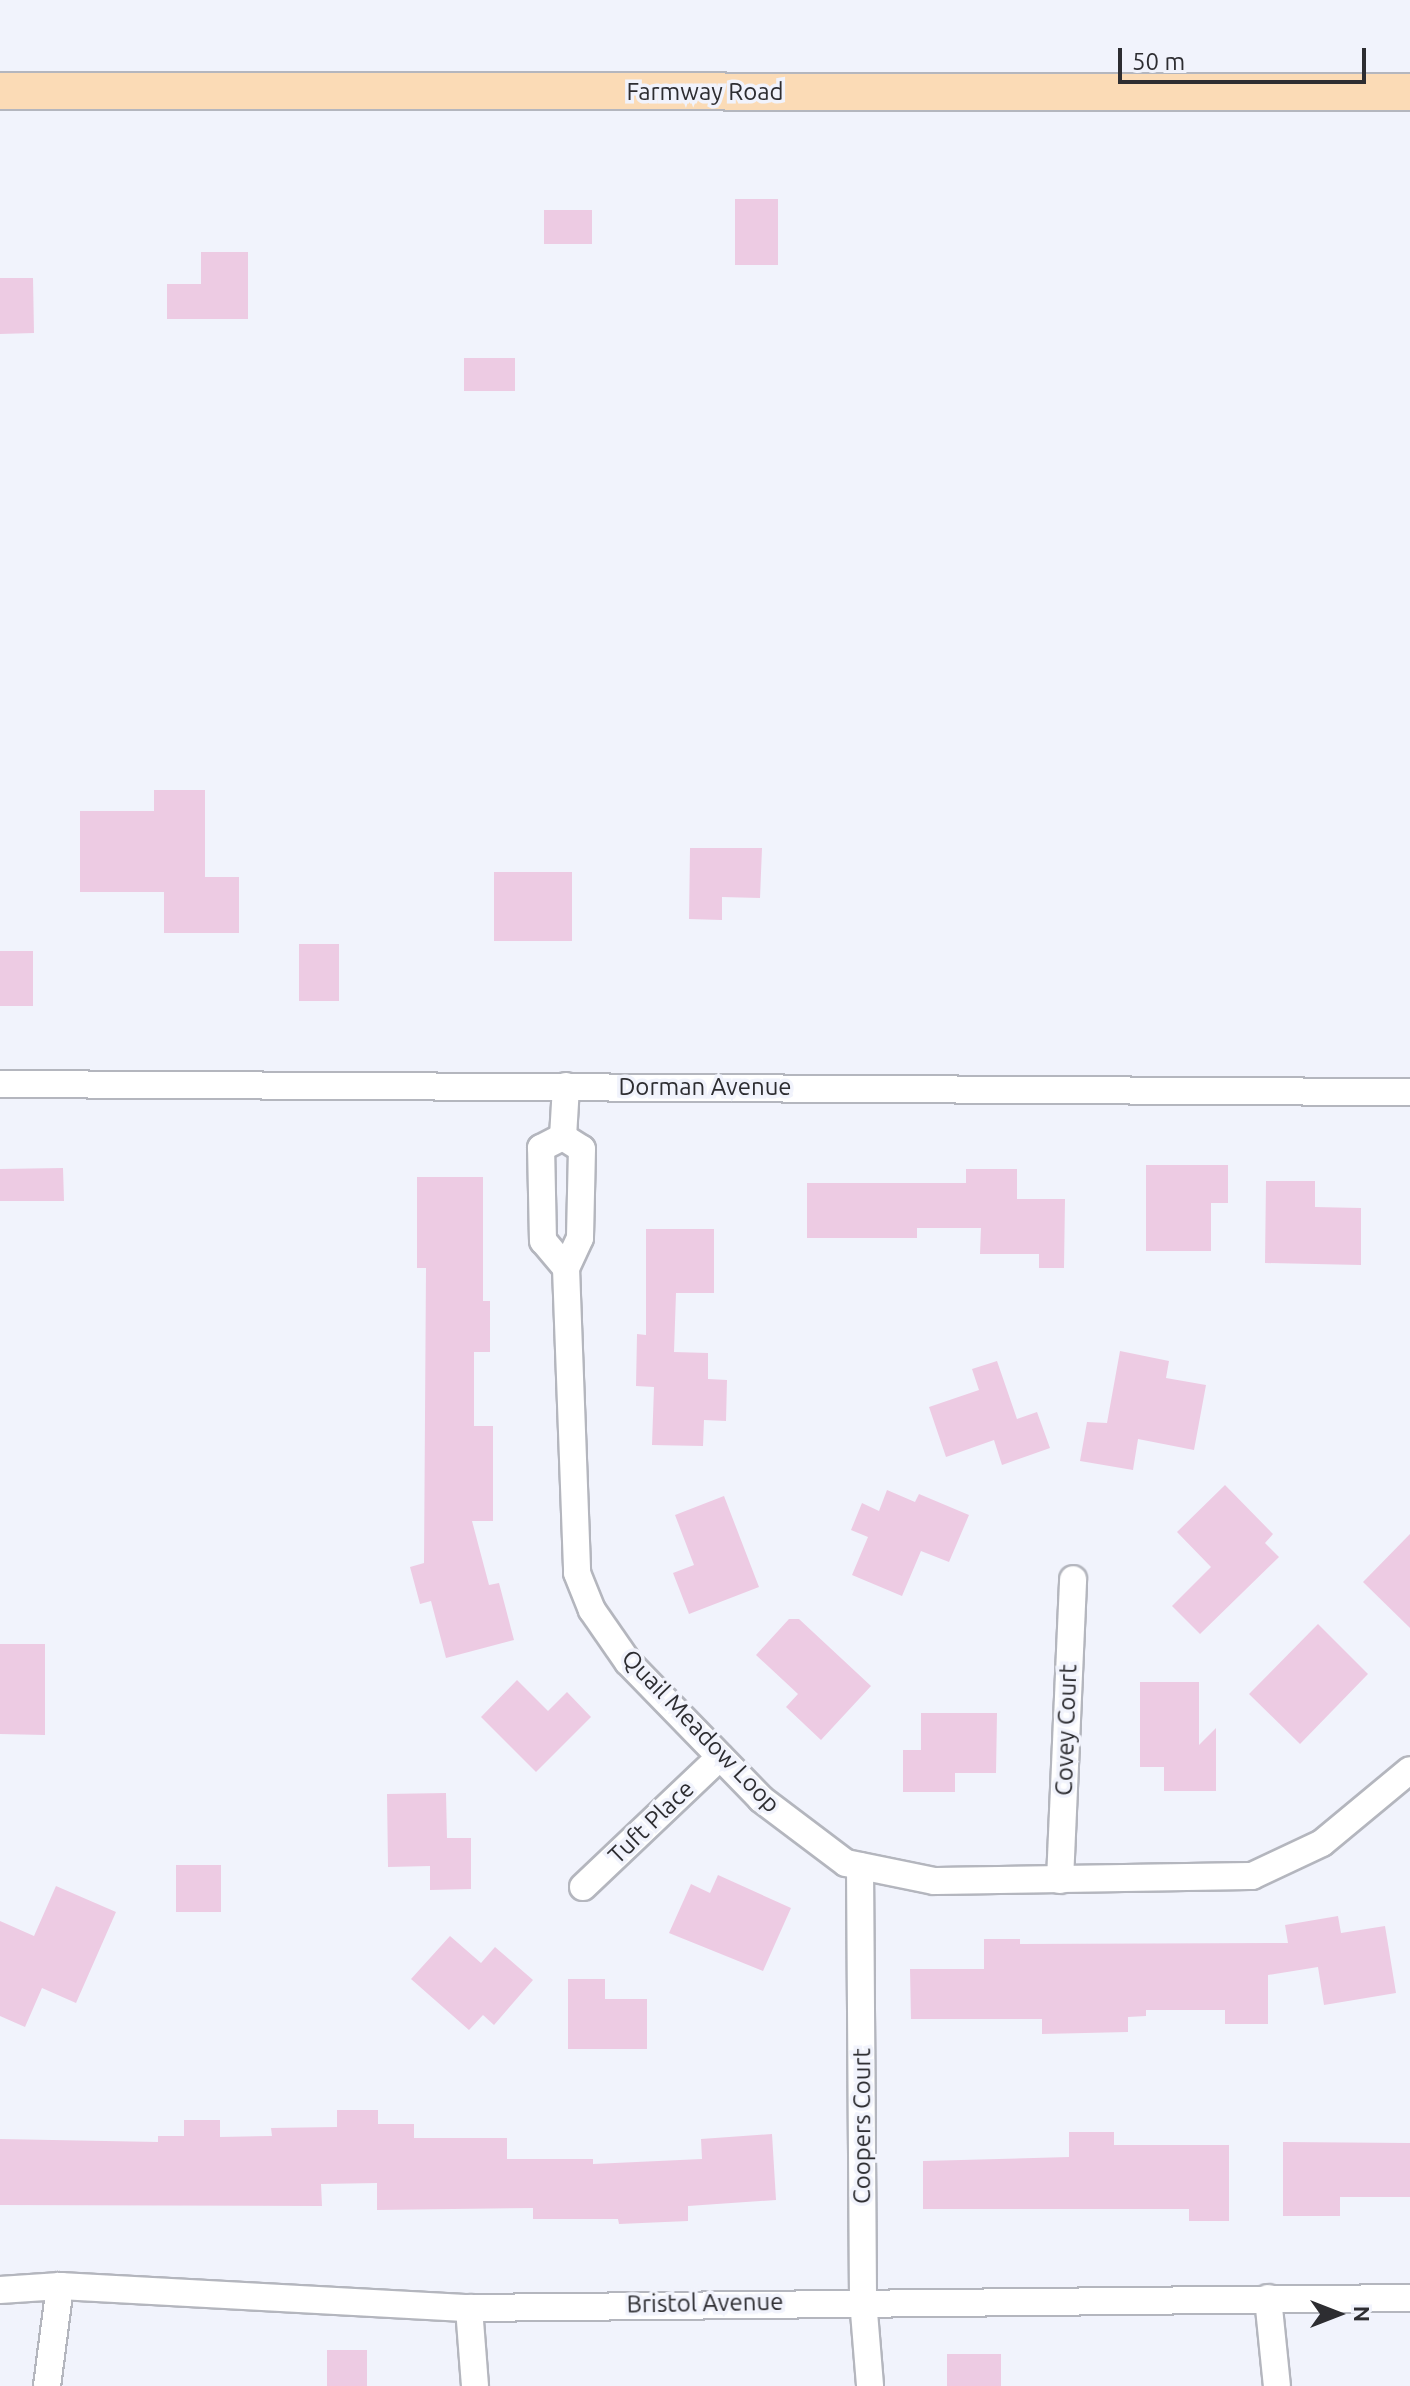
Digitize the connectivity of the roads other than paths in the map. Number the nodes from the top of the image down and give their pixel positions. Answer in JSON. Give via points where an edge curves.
{"nodes":[{"id":1,"x":0,"y":91,"type":"edge"},
{"id":2,"x":1410,"y":92,"type":"edge"},
{"id":3,"x":0,"y":1084,"type":"edge"},
{"id":4,"x":566,"y":1086,"type":"junction"},
{"id":5,"x":1410,"y":1092,"type":"edge"},
{"id":6,"x":563,"y":1137,"type":"junction"},
{"id":7,"x":566,"y":1268,"type":"junction"},
{"id":8,"x":1073,"y":1579,"type":"dead end"},
{"id":9,"x":720,"y":1757,"type":"junction"},
{"id":10,"x":1410,"y":1770,"type":"edge"},
{"id":11,"x":860,"y":1866,"type":"junction"},
{"id":12,"x":1060,"y":1880,"type":"junction"},
{"id":13,"x":583,"y":1887,"type":"dead end"},
{"id":14,"x":60,"y":2286,"type":"junction"},
{"id":15,"x":0,"y":2290,"type":"edge"},
{"id":16,"x":1268,"y":2298,"type":"junction"},
{"id":17,"x":1410,"y":2298,"type":"edge"},
{"id":18,"x":863,"y":2300,"type":"junction"},
{"id":19,"x":469,"y":2308,"type":"junction"},
{"id":20,"x":47,"y":2386,"type":"edge"},
{"id":21,"x":475,"y":2386,"type":"edge"},
{"id":22,"x":870,"y":2386,"type":"edge"},
{"id":23,"x":1277,"y":2386,"type":"edge"}],
"edges":[{"from":1,"to":2,"type":"main road","name":"Farmway Road"},
{"from":3,"to":4,"type":"street","name":"Dorman Avenue"},
{"from":4,"to":5,"type":"street","name":"Dorman Avenue"},
{"from":4,"to":6,"type":"street"},
{"from":6,"to":7,"type":"street","name":"Quail Meadow Loop","via":[[582,1149],[580,1238]]},
{"from":6,"to":7,"type":"street","via":[[541,1148],[542,1226],[543,1241]]},
{"from":7,"to":9,"type":"street","name":"Quail Meadow Loop","via":[[577,1573],[592,1610],[628,1662]]},
{"from":8,"to":12,"type":"street","name":"Covey Court"},
{"from":9,"to":11,"type":"street","name":"Quail Meadow Loop","via":[[761,1799],[846,1863]]},
{"from":9,"to":13,"type":"street","name":"Tuft Place"},
{"from":10,"to":12,"type":"street","name":"Quail Meadow Loop","via":[[1322,1843],[1252,1876]]},
{"from":11,"to":12,"type":"street","name":"Quail Meadow Loop","via":[[934,1881]]},
{"from":11,"to":18,"type":"street","name":"Coopers Court"},
{"from":14,"to":15,"type":"street","name":"Bristol Avenue"},
{"from":14,"to":19,"type":"street","name":"Bristol Avenue"},
{"from":14,"to":20,"type":"street"},
{"from":16,"to":17,"type":"street","name":"Bristol Avenue"},
{"from":16,"to":18,"type":"street","name":"Bristol Avenue"},
{"from":16,"to":23,"type":"street"},
{"from":18,"to":19,"type":"street","name":"Bristol Avenue"},
{"from":18,"to":22,"type":"street","name":"Coopers Court"},
{"from":19,"to":21,"type":"street"}]}
